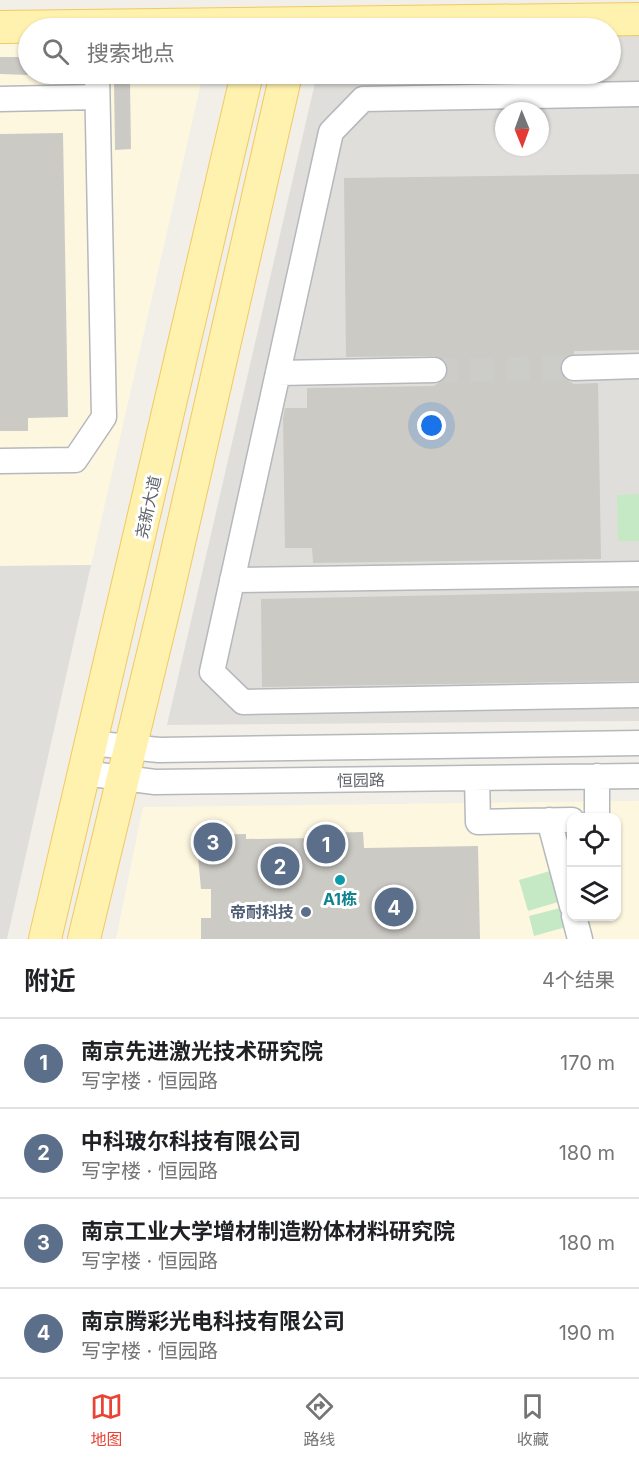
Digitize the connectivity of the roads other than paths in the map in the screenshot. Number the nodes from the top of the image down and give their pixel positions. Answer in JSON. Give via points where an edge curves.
{"nodes":[{"id":1,"x":260,"y":17,"type":"edge"},
{"id":2,"x":244,"y":18,"type":"edge"},
{"id":3,"x":299,"y":18,"type":"edge"},
{"id":4,"x":621,"y":19,"type":"edge"},
{"id":5,"x":639,"y":19,"type":"edge"},
{"id":6,"x":0,"y":27,"type":"edge"},
{"id":7,"x":18,"y":27,"type":"edge"},
{"id":8,"x":245,"y":84,"type":"edge"},
{"id":9,"x":284,"y":84,"type":"edge"},
{"id":10,"x":97,"y":85,"type":"edge"},
{"id":11,"x":639,"y":94,"type":"edge"},
{"id":12,"x":0,"y":99,"type":"edge"},
{"id":13,"x":639,"y":366,"type":"edge"},
{"id":14,"x":574,"y":368,"type":"tunnel mouth"},
{"id":15,"x":434,"y":370,"type":"tunnel mouth"},
{"id":16,"x":278,"y":373,"type":"junction"},
{"id":17,"x":0,"y":461,"type":"edge"},
{"id":18,"x":639,"y":574,"type":"edge"},
{"id":19,"x":232,"y":580,"type":"junction"},
{"id":20,"x":639,"y":695,"type":"edge"},
{"id":21,"x":90,"y":743,"type":"junction"},
{"id":22,"x":588,"y":743,"type":"junction"},
{"id":23,"x":639,"y":743,"type":"edge"},
{"id":24,"x":129,"y":748,"type":"junction"},
{"id":25,"x":84,"y":774,"type":"junction"},
{"id":26,"x":639,"y":776,"type":"edge"},
{"id":27,"x":593,"y":777,"type":"junction"},
{"id":28,"x":121,"y":778,"type":"junction"},
{"id":29,"x":477,"y":778,"type":"junction"},
{"id":30,"x":597,"y":813,"type":"edge"},
{"id":31,"x":560,"y":820,"type":"edge"},
{"id":32,"x":567,"y":870,"type":"edge"},
{"id":33,"x":575,"y":921,"type":"edge"},
{"id":34,"x":45,"y":939,"type":"edge"},
{"id":35,"x":84,"y":939,"type":"edge"},
{"id":36,"x":580,"y":939,"type":"edge"}],
"edges":[{"from":1,"to":2,"type":"main road"},
{"from":1,"to":3,"type":"main road"},
{"from":4,"to":5,"type":"main road"},
{"from":6,"to":7,"type":"main road"},
{"from":8,"to":21,"type":"main road","name":"尧新大道"},
{"from":9,"to":24,"type":"main road"},
{"from":10,"to":12,"type":"street"},
{"from":10,"to":17,"type":"street","via":[[104,417],[75,460]]},
{"from":11,"to":16,"type":"street","via":[[363,99],[331,132]]},
{"from":13,"to":14,"type":"street"},
{"from":15,"to":16,"type":"street"},
{"from":16,"to":19,"type":"street"},
{"from":18,"to":19,"type":"street"},
{"from":19,"to":20,"type":"street","via":[[212,672],[243,702]]},
{"from":21,"to":24,"type":"street","name":"恒园路"},
{"from":21,"to":25,"type":"main road","name":"尧新大道"},
{"from":22,"to":23,"type":"street","name":"恒园路"},
{"from":22,"to":24,"type":"street","name":"恒园路"},
{"from":22,"to":27,"type":"street"},
{"from":24,"to":28,"type":"main road"},
{"from":25,"to":28,"type":"street","name":"恒园路"},
{"from":25,"to":34,"type":"main road","name":"尧新大道"},
{"from":26,"to":27,"type":"street","name":"恒园路"},
{"from":27,"to":29,"type":"street","name":"恒园路"},
{"from":27,"to":30,"type":"street"},
{"from":28,"to":29,"type":"street","name":"恒园路","via":[[155,782]]},
{"from":28,"to":35,"type":"main road"},
{"from":29,"to":31,"type":"street","via":[[478,822]]},
{"from":31,"to":32,"type":"street"},
{"from":33,"to":36,"type":"street"}]}
